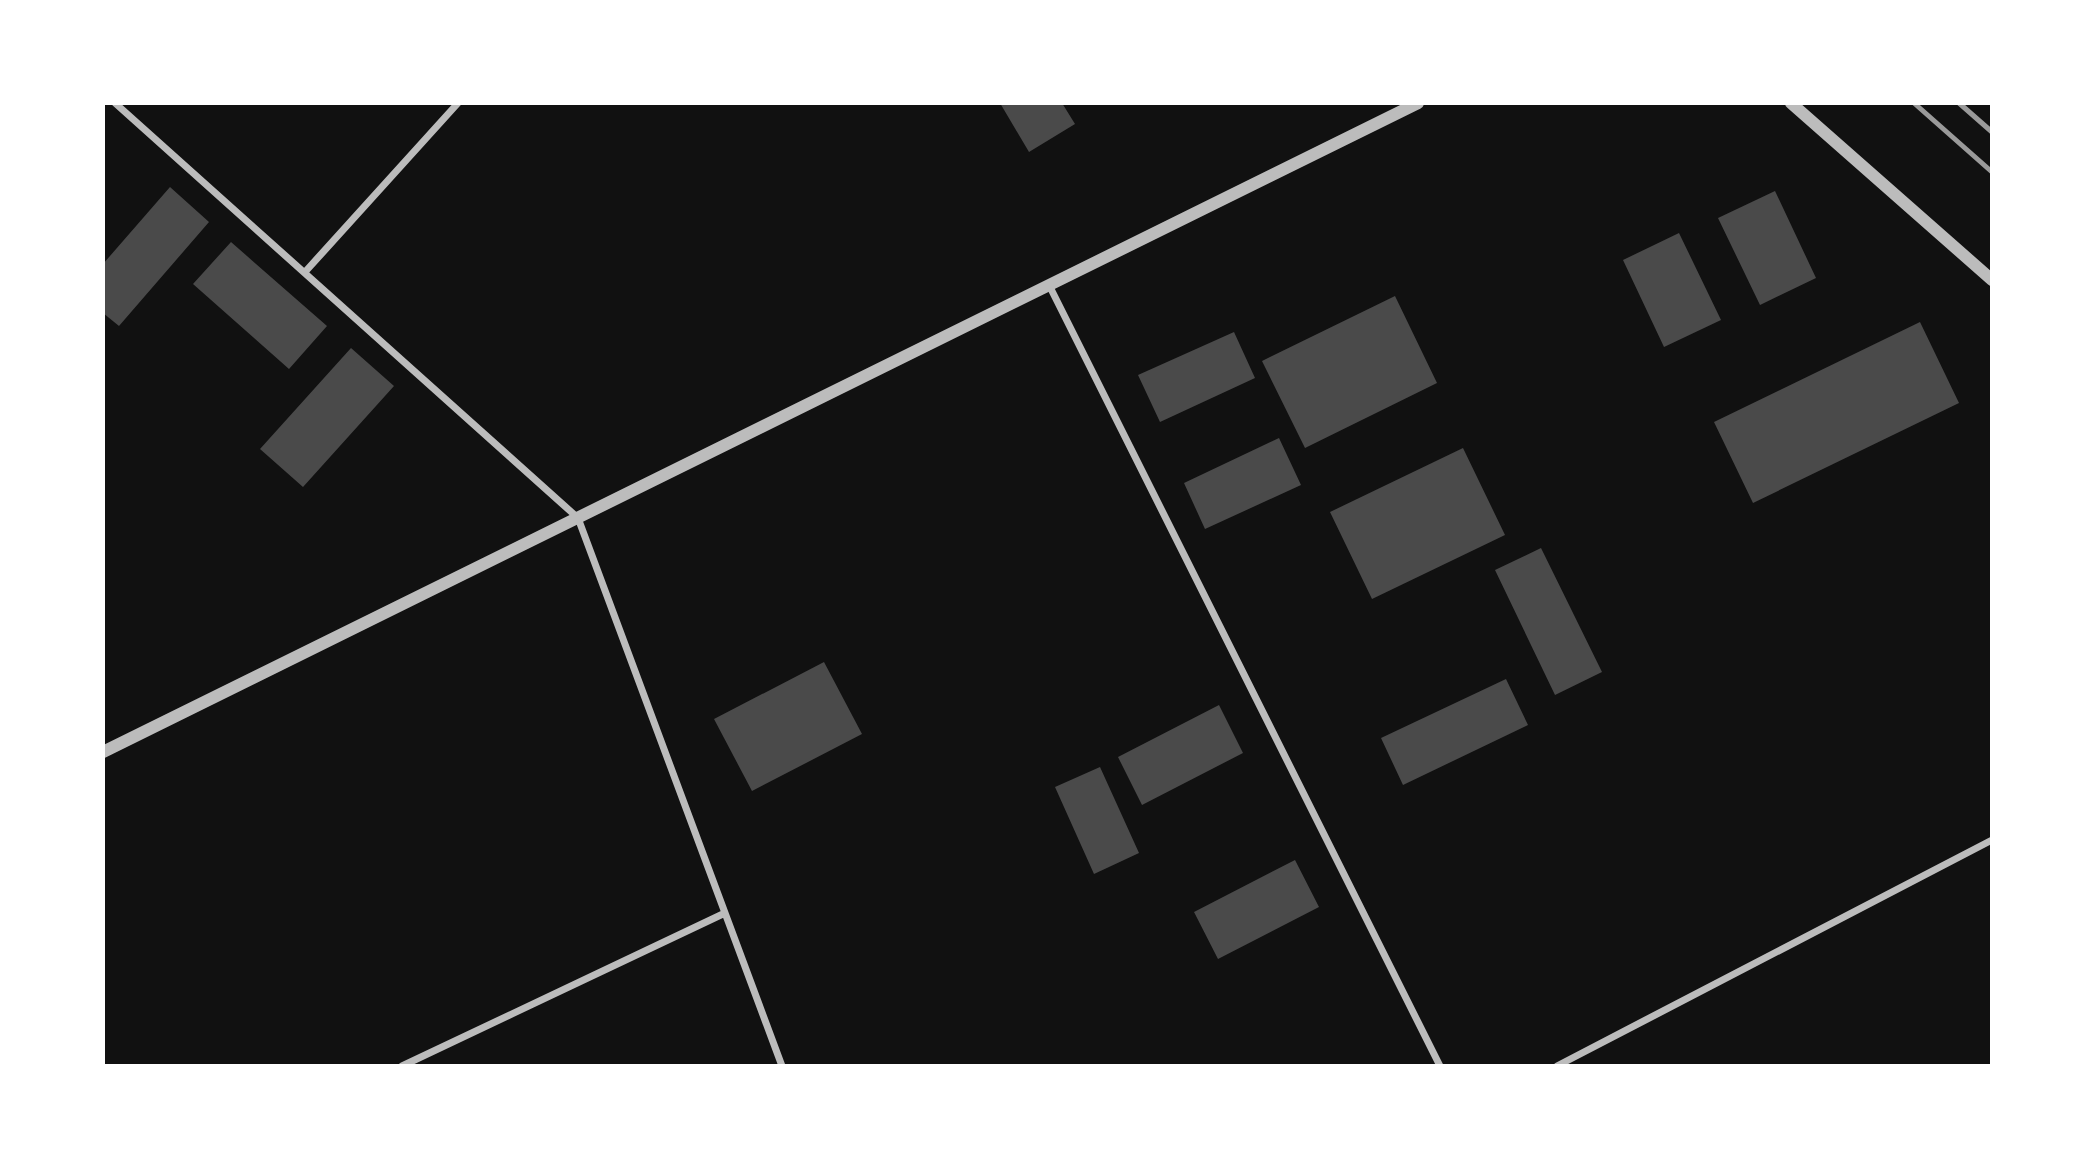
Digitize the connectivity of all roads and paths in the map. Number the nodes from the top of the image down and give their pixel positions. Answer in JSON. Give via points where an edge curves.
{"nodes":[{"id":1,"x":115,"y":103,"type":"edge"},
{"id":2,"x":458,"y":103,"type":"edge"},
{"id":3,"x":1418,"y":103,"type":"edge"},
{"id":4,"x":1791,"y":103,"type":"edge"},
{"id":5,"x":305,"y":272,"type":"junction"},
{"id":6,"x":1992,"y":280,"type":"edge"},
{"id":7,"x":1049,"y":285,"type":"junction"},
{"id":8,"x":578,"y":518,"type":"junction"},
{"id":9,"x":103,"y":752,"type":"edge"},
{"id":10,"x":1992,"y":840,"type":"edge"},
{"id":11,"x":725,"y":913,"type":"junction"},
{"id":12,"x":402,"y":1066,"type":"edge"},
{"id":13,"x":782,"y":1066,"type":"edge"},
{"id":14,"x":1440,"y":1066,"type":"edge"},
{"id":15,"x":1557,"y":1066,"type":"edge"}],
"edges":[{"from":1,"to":5,"type":"street"},
{"from":2,"to":5,"type":"street"},
{"from":3,"to":7,"type":"street"},
{"from":4,"to":6,"type":"street"},
{"from":5,"to":8,"type":"street"},
{"from":7,"to":8,"type":"street"},
{"from":7,"to":14,"type":"street"},
{"from":8,"to":9,"type":"street"},
{"from":8,"to":11,"type":"street"},
{"from":10,"to":15,"type":"street"},
{"from":11,"to":12,"type":"street"},
{"from":11,"to":13,"type":"street"}]}
